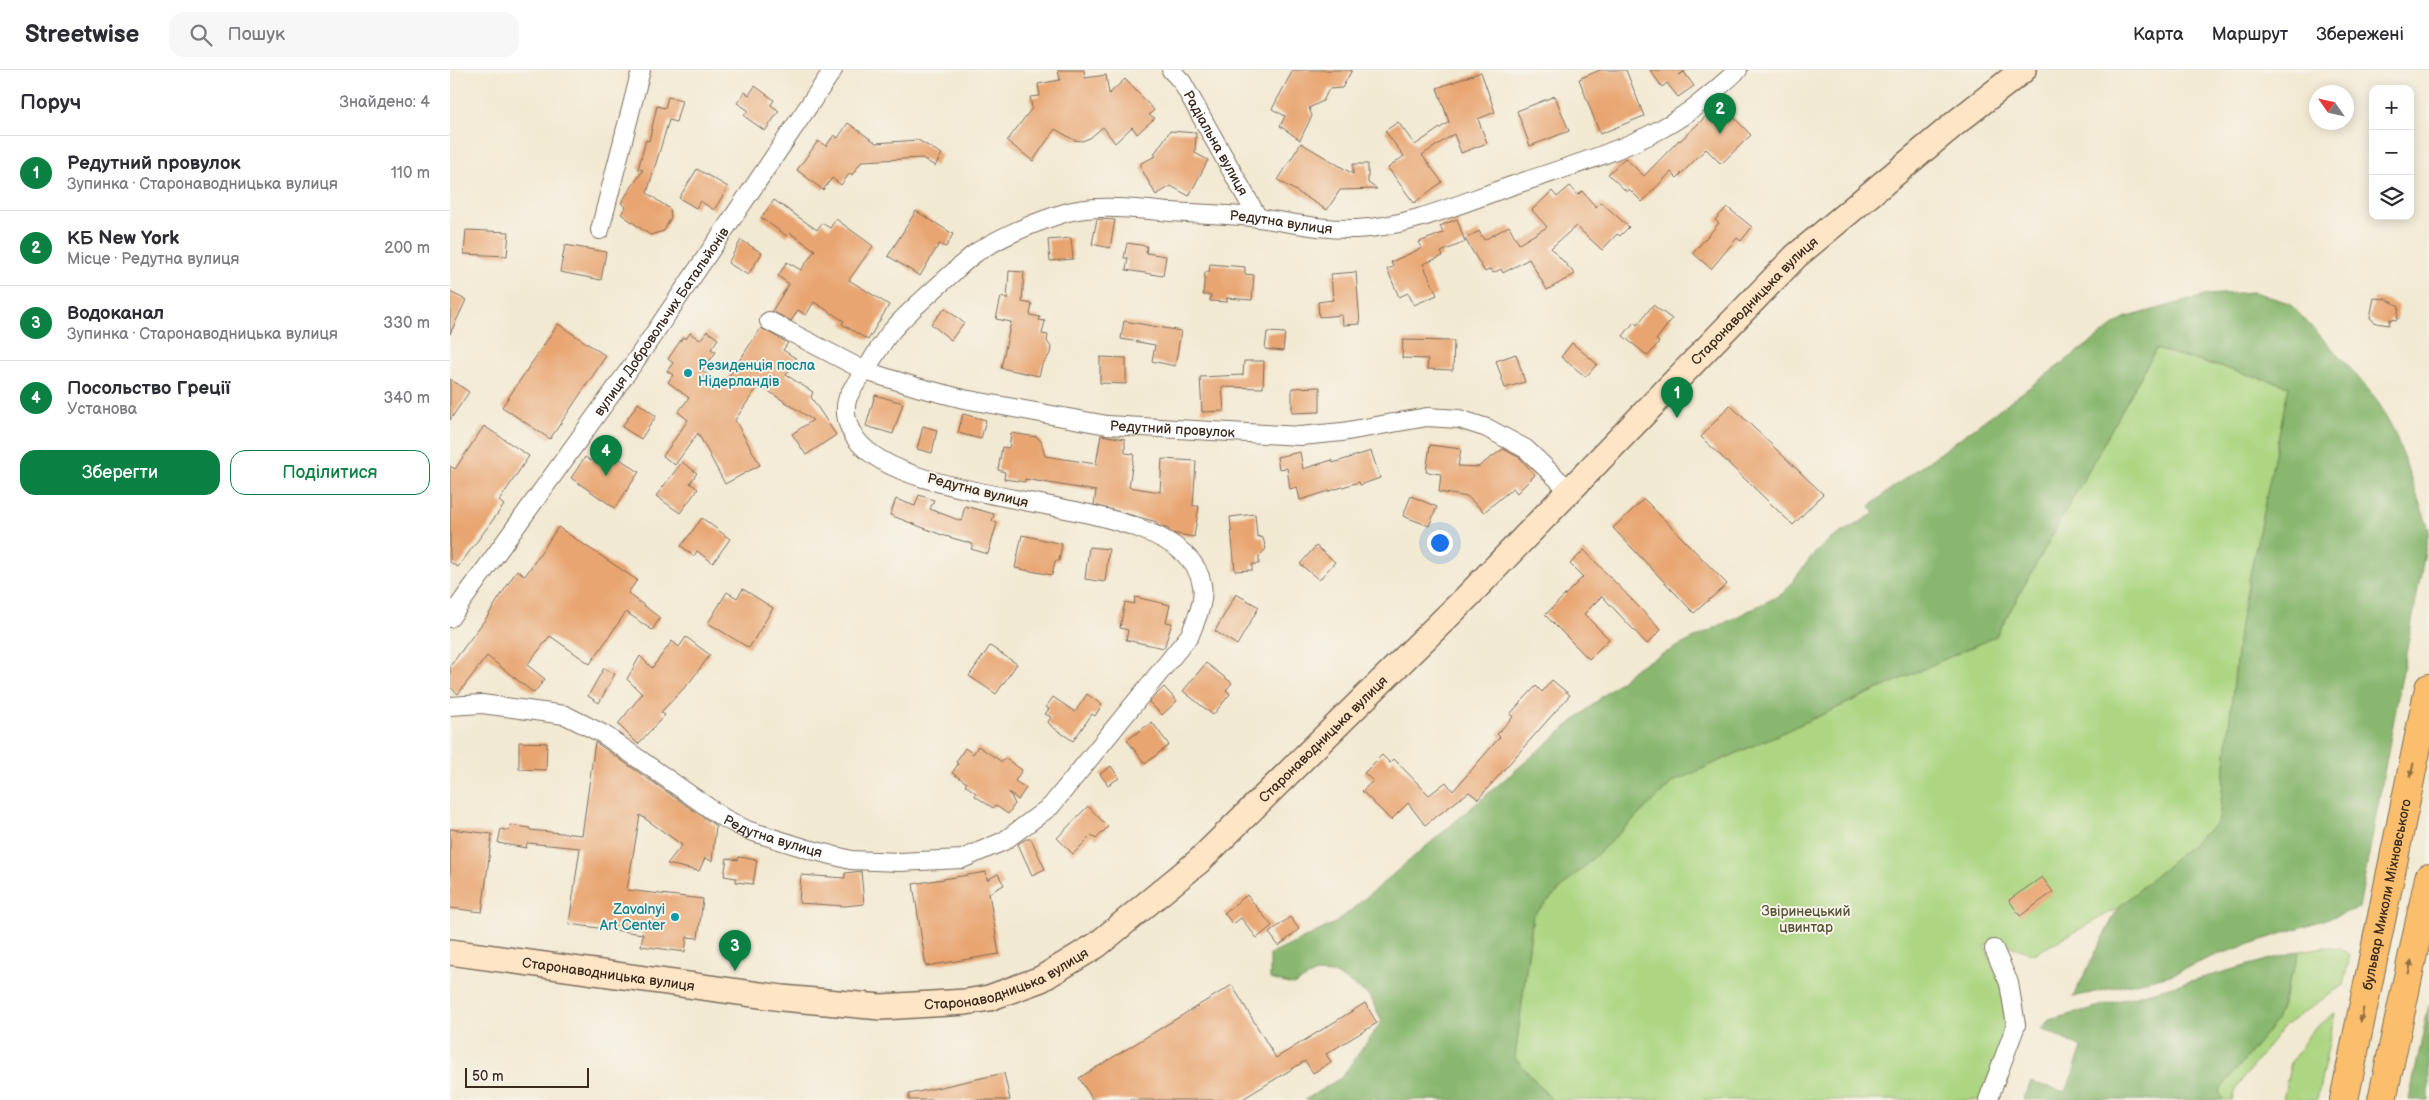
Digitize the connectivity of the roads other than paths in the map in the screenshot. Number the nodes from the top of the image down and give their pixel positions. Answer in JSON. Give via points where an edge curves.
{"nodes":[{"id":1,"x":641,"y":70,"type":"edge"},
{"id":2,"x":833,"y":70,"type":"edge"},
{"id":3,"x":1171,"y":70,"type":"edge"},
{"id":4,"x":1738,"y":70,"type":"edge"},
{"id":5,"x":2023,"y":70,"type":"edge"},
{"id":6,"x":1258,"y":218,"type":"junction"},
{"id":7,"x":600,"y":230,"type":"dead end"},
{"id":8,"x":769,"y":321,"type":"dead end"},
{"id":9,"x":865,"y":371,"type":"junction"},
{"id":10,"x":1570,"y":491,"type":"junction"},
{"id":11,"x":450,"y":618,"type":"edge"},
{"id":12,"x":2429,"y":688,"type":"edge"},
{"id":13,"x":450,"y":706,"type":"edge"},
{"id":14,"x":2429,"y":878,"type":"edge"},
{"id":15,"x":1994,"y":949,"type":"dead end"},
{"id":16,"x":450,"y":952,"type":"edge"},
{"id":17,"x":1988,"y":1100,"type":"edge"},
{"id":18,"x":2344,"y":1100,"type":"edge"},
{"id":19,"x":2382,"y":1100,"type":"edge"}],
"edges":[{"from":1,"to":7,"type":"street"},
{"from":2,"to":11,"type":"street","name":"вулиця Добровольчих Батальйонів","via":[[636,360]]},
{"from":3,"to":6,"type":"street","name":"Радіальна вулиця","via":[[1182,82]]},
{"from":4,"to":6,"type":"street","name":"Редутна вулиця","via":[[1660,130],[1594,158],[1447,208],[1387,226],[1357,229],[1319,229]]},
{"from":5,"to":10,"type":"main road","name":"Старонаводницька вулиця","via":[[1796,256]]},
{"from":6,"to":9,"type":"street","name":"Редутна вулиця","via":[[1096,209],[1062,213],[976,253],[927,295],[889,334]]},
{"from":8,"to":9,"type":"street","name":"Редутний провулок"},
{"from":9,"to":10,"type":"street","name":"Редутний провулок","via":[[964,400],[1107,426],[1301,436],[1427,417],[1459,419],[1487,428],[1526,449]]},
{"from":9,"to":13,"type":"street","name":"Редутна вулиця","via":[[849,394],[845,408],[847,424],[868,452],[907,471],[956,486],[1104,518],[1154,533],[1181,551],[1195,567],[1202,584],[1201,607],[1190,634],[1051,806],[1004,841],[962,859],[851,860],[747,830],[722,817],[603,734],[565,715],[482,704]]},
{"from":10,"to":16,"type":"main road","name":"Старонаводницька вулиця","via":[[1199,861],[1097,945],[1041,979],[974,1001],[881,1007],[782,998]]},
{"from":12,"to":18,"type":"highway","name":"бульвар Миколи Міхновського","one_way":true},
{"from":19,"to":14,"type":"highway","one_way":true},
{"from":15,"to":17,"type":"street","via":[[2009,983],[2016,1025]]}]}
